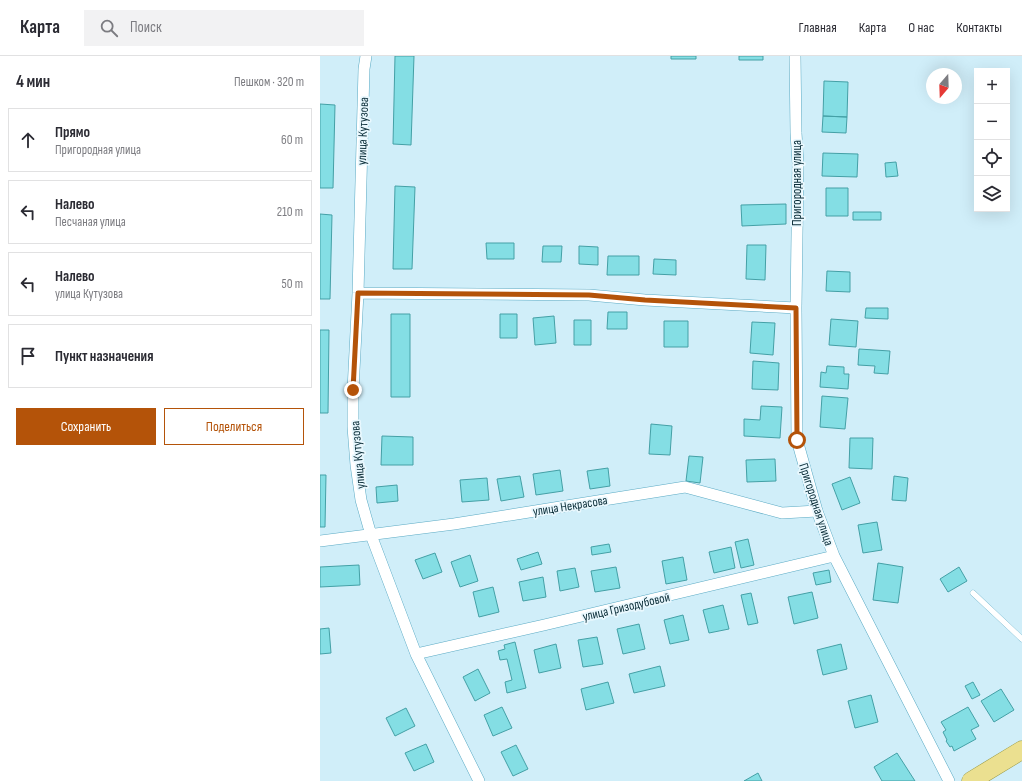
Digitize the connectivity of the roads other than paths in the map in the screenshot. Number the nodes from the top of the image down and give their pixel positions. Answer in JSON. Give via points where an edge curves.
{"nodes":[{"id":1,"x":366,"y":56,"type":"edge"},
{"id":2,"x":796,"y":56,"type":"edge"},
{"id":3,"x":358,"y":293,"type":"junction"},
{"id":4,"x":796,"y":308,"type":"junction"},
{"id":5,"x":817,"y":511,"type":"junction"},
{"id":6,"x":371,"y":535,"type":"junction"},
{"id":7,"x":320,"y":541,"type":"edge"},
{"id":8,"x":834,"y":556,"type":"junction"},
{"id":9,"x":973,"y":593,"type":"dead end"},
{"id":10,"x":1022,"y":639,"type":"edge"},
{"id":11,"x":416,"y":654,"type":"junction"},
{"id":12,"x":1022,"y":750,"type":"edge"},
{"id":13,"x":479,"y":781,"type":"edge"},
{"id":14,"x":949,"y":781,"type":"edge"},
{"id":15,"x":971,"y":781,"type":"edge"}],
"edges":[{"from":1,"to":3,"type":"street","name":"улица Кутузова"},
{"from":2,"to":4,"type":"street","name":"Пригородная улица"},
{"from":3,"to":4,"type":"street","via":[[589,295]]},
{"from":3,"to":6,"type":"street","name":"улица Кутузова","via":[[353,427],[361,500]]},
{"from":4,"to":5,"type":"street","name":"Пригородная улица","via":[[797,440]]},
{"from":5,"to":6,"type":"street","name":"улица Некрасова","via":[[782,512],[685,487]]},
{"from":5,"to":8,"type":"street","name":"Пригородная улица"},
{"from":6,"to":7,"type":"street","name":"улица Некрасова"},
{"from":6,"to":11,"type":"street","name":"улица Кутузова"},
{"from":8,"to":11,"type":"street","name":"улица Гризодубовой"},
{"from":8,"to":14,"type":"street","name":"Пригородная улица"},
{"from":9,"to":10,"type":"lane"},
{"from":11,"to":13,"type":"street","name":"улица Кутузова"},
{"from":12,"to":15,"type":"main road"}]}
